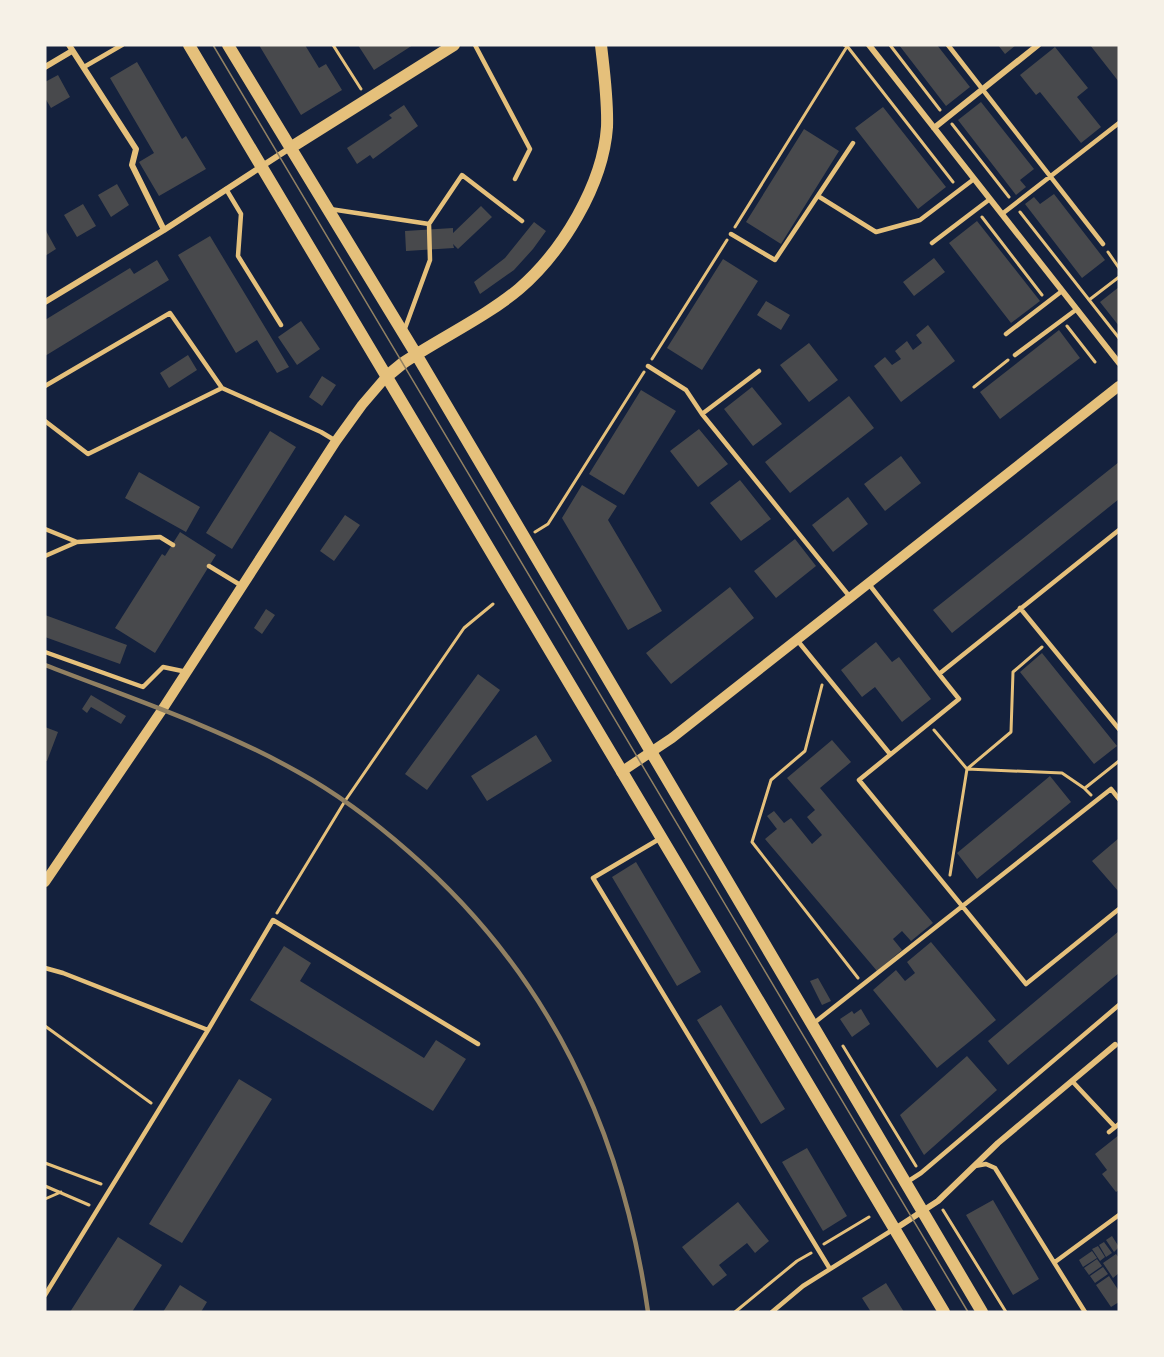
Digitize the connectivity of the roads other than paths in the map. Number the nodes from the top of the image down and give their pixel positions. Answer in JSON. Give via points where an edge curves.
{"nodes":[{"id":1,"x":122,"y":45,"type":"edge"},
{"id":2,"x":189,"y":45,"type":"edge"},
{"id":3,"x":228,"y":45,"type":"edge"},
{"id":4,"x":454,"y":45,"type":"edge"},
{"id":5,"x":475,"y":45,"type":"edge"},
{"id":6,"x":601,"y":45,"type":"edge"},
{"id":7,"x":869,"y":45,"type":"edge"},
{"id":8,"x":948,"y":45,"type":"edge"},
{"id":9,"x":1038,"y":45,"type":"edge"},
{"id":10,"x":71,"y":48,"type":"edge"},
{"id":11,"x":45,"y":67,"type":"edge"},
{"id":12,"x":84,"y":67,"type":"junction"},
{"id":13,"x":982,"y":89,"type":"junction"},
{"id":14,"x":1119,"y":123,"type":"edge"},
{"id":15,"x":934,"y":128,"type":"junction"},
{"id":16,"x":853,"y":142,"type":"dead end"},
{"id":17,"x":290,"y":148,"type":"junction"},
{"id":18,"x":261,"y":166,"type":"junction"},
{"id":19,"x":1051,"y":176,"type":"junction"},
{"id":20,"x":974,"y":178,"type":"junction"},
{"id":21,"x":515,"y":179,"type":"dead end"},
{"id":22,"x":226,"y":189,"type":"junction"},
{"id":23,"x":818,"y":196,"type":"junction"},
{"id":24,"x":990,"y":199,"type":"junction"},
{"id":25,"x":327,"y":209,"type":"junction"},
{"id":26,"x":1002,"y":214,"type":"junction"},
{"id":27,"x":522,"y":221,"type":"dead end"},
{"id":28,"x":429,"y":224,"type":"junction"},
{"id":29,"x":164,"y":230,"type":"junction"},
{"id":30,"x":731,"y":234,"type":"road end"},
{"id":31,"x":932,"y":243,"type":"dead end"},
{"id":32,"x":1103,"y":244,"type":"road end"},
{"id":33,"x":1062,"y":291,"type":"junction"},
{"id":34,"x":45,"y":302,"type":"edge"},
{"id":35,"x":1077,"y":309,"type":"junction"},
{"id":36,"x":281,"y":325,"type":"dead end"},
{"id":37,"x":403,"y":333,"type":"junction"},
{"id":38,"x":1006,"y":334,"type":"dead end"},
{"id":39,"x":416,"y":354,"type":"junction"},
{"id":40,"x":1015,"y":355,"type":"road end"},
{"id":41,"x":1119,"y":363,"type":"edge"},
{"id":42,"x":648,"y":366,"type":"road end"},
{"id":43,"x":759,"y":371,"type":"dead end"},
{"id":44,"x":386,"y":377,"type":"junction"},
{"id":45,"x":45,"y":386,"type":"edge"},
{"id":46,"x":1119,"y":386,"type":"edge"},
{"id":47,"x":222,"y":388,"type":"junction"},
{"id":48,"x":702,"y":414,"type":"junction"},
{"id":49,"x":45,"y":422,"type":"edge"},
{"id":50,"x":336,"y":441,"type":"junction"},
{"id":51,"x":45,"y":529,"type":"edge"},
{"id":52,"x":1119,"y":530,"type":"edge"},
{"id":53,"x":77,"y":542,"type":"junction"},
{"id":54,"x":172,"y":545,"type":"dead end"},
{"id":55,"x":45,"y":556,"type":"edge"},
{"id":56,"x":209,"y":567,"type":"dead end"},
{"id":57,"x":868,"y":583,"type":"junction"},
{"id":58,"x":242,"y":586,"type":"junction"},
{"id":59,"x":850,"y":597,"type":"junction"},
{"id":60,"x":1020,"y":608,"type":"junction"},
{"id":61,"x":797,"y":639,"type":"junction"},
{"id":62,"x":45,"y":652,"type":"edge"},
{"id":63,"x":187,"y":672,"type":"junction"},
{"id":64,"x":939,"y":674,"type":"junction"},
{"id":65,"x":1119,"y":729,"type":"edge"},
{"id":66,"x":650,"y":754,"type":"junction"},
{"id":67,"x":890,"y":754,"type":"junction"},
{"id":68,"x":621,"y":772,"type":"junction"},
{"id":69,"x":1119,"y":799,"type":"edge"},
{"id":70,"x":661,"y":838,"type":"junction"},
{"id":71,"x":45,"y":882,"type":"edge"},
{"id":72,"x":963,"y":907,"type":"junction"},
{"id":73,"x":1119,"y":909,"type":"edge"},
{"id":74,"x":45,"y":968,"type":"edge"},
{"id":75,"x":1119,"y":1005,"type":"edge"},
{"id":76,"x":812,"y":1024,"type":"junction"},
{"id":77,"x":208,"y":1030,"type":"junction"},
{"id":78,"x":478,"y":1044,"type":"dead end"},
{"id":79,"x":1117,"y":1047,"type":"edge"},
{"id":80,"x":1071,"y":1080,"type":"junction"},
{"id":81,"x":1117,"y":1126,"type":"edge"},
{"id":82,"x":1109,"y":1132,"type":"dead end"},
{"id":83,"x":975,"y":1166,"type":"junction"},
{"id":84,"x":906,"y":1183,"type":"junction"},
{"id":85,"x":923,"y":1211,"type":"junction"},
{"id":86,"x":1119,"y":1215,"type":"edge"},
{"id":87,"x":894,"y":1229,"type":"junction"},
{"id":88,"x":1055,"y":1262,"type":"junction"},
{"id":89,"x":830,"y":1269,"type":"junction"},
{"id":90,"x":45,"y":1295,"type":"edge"},
{"id":91,"x":772,"y":1312,"type":"edge"},
{"id":92,"x":944,"y":1312,"type":"edge"},
{"id":93,"x":982,"y":1312,"type":"edge"},
{"id":94,"x":1085,"y":1312,"type":"edge"}],
"edges":[{"from":1,"to":12,"type":"lane"},
{"from":2,"to":18,"type":"main road"},
{"from":3,"to":17,"type":"main road"},
{"from":4,"to":17,"type":"main road"},
{"from":5,"to":21,"type":"lane","via":[[530,149]]},
{"from":6,"to":39,"type":"main road","via":[[607,129],[597,172],[573,223],[543,265],[518,290]]},
{"from":7,"to":15,"type":"street"},
{"from":8,"to":13,"type":"lane"},
{"from":9,"to":13,"type":"street"},
{"from":10,"to":11,"type":"street"},
{"from":10,"to":12,"type":"street"},
{"from":12,"to":29,"type":"street","via":[[136,149],[132,165]]},
{"from":13,"to":15,"type":"street"},
{"from":13,"to":19,"type":"lane"},
{"from":14,"to":19,"type":"lane"},
{"from":15,"to":20,"type":"street"},
{"from":16,"to":23,"type":"lane"},
{"from":17,"to":18,"type":"street"},
{"from":17,"to":25,"type":"main road"},
{"from":18,"to":22,"type":"street"},
{"from":18,"to":44,"type":"main road"},
{"from":19,"to":26,"type":"lane"},
{"from":19,"to":32,"type":"lane"},
{"from":20,"to":23,"type":"lane","via":[[920,220],[876,232]]},
{"from":20,"to":24,"type":"street"},
{"from":22,"to":29,"type":"street"},
{"from":22,"to":36,"type":"lane","via":[[241,214],[238,256]]},
{"from":23,"to":30,"type":"lane","via":[[775,260]]},
{"from":24,"to":26,"type":"street"},
{"from":24,"to":31,"type":"lane"},
{"from":25,"to":28,"type":"lane"},
{"from":25,"to":37,"type":"main road"},
{"from":26,"to":33,"type":"street"},
{"from":27,"to":28,"type":"lane","via":[[462,175]]},
{"from":28,"to":37,"type":"lane","via":[[430,260]]},
{"from":29,"to":34,"type":"street"},
{"from":33,"to":35,"type":"street"},
{"from":33,"to":38,"type":"lane"},
{"from":35,"to":40,"type":"lane"},
{"from":35,"to":41,"type":"street"},
{"from":37,"to":39,"type":"main road"},
{"from":39,"to":44,"type":"main road"},
{"from":39,"to":66,"type":"main road"},
{"from":42,"to":48,"type":"lane","via":[[686,390]]},
{"from":43,"to":48,"type":"lane"},
{"from":44,"to":50,"type":"street"},
{"from":44,"to":68,"type":"main road"},
{"from":45,"to":47,"type":"lane","via":[[170,313]]},
{"from":46,"to":57,"type":"street"},
{"from":47,"to":49,"type":"lane","via":[[88,454]]},
{"from":47,"to":50,"type":"lane"},
{"from":48,"to":59,"type":"lane"},
{"from":50,"to":58,"type":"street"},
{"from":51,"to":53,"type":"lane"},
{"from":52,"to":60,"type":"lane"},
{"from":53,"to":54,"type":"lane","via":[[160,537]]},
{"from":53,"to":55,"type":"lane"},
{"from":56,"to":58,"type":"lane"},
{"from":57,"to":59,"type":"street"},
{"from":57,"to":64,"type":"lane"},
{"from":58,"to":63,"type":"street"},
{"from":59,"to":61,"type":"street"},
{"from":60,"to":64,"type":"lane"},
{"from":60,"to":65,"type":"lane"},
{"from":61,"to":66,"type":"street"},
{"from":61,"to":67,"type":"lane"},
{"from":62,"to":63,"type":"lane","via":[[143,687],[163,667]]},
{"from":63,"to":71,"type":"street"},
{"from":64,"to":67,"type":"lane","via":[[959,699]]},
{"from":66,"to":68,"type":"street"},
{"from":66,"to":76,"type":"main road"},
{"from":67,"to":72,"type":"lane","via":[[859,780]]},
{"from":68,"to":70,"type":"main road"},
{"from":69,"to":72,"type":"lane","via":[[1111,789]]},
{"from":70,"to":87,"type":"main road"},
{"from":70,"to":89,"type":"lane","via":[[593,878]]},
{"from":72,"to":73,"type":"lane","via":[[1026,984]]},
{"from":72,"to":76,"type":"lane"},
{"from":74,"to":77,"type":"lane"},
{"from":75,"to":84,"type":"lane"},
{"from":76,"to":84,"type":"main road"},
{"from":77,"to":78,"type":"lane","via":[[273,920]]},
{"from":77,"to":90,"type":"lane"},
{"from":79,"to":80,"type":"street"},
{"from":80,"to":81,"type":"lane"},
{"from":80,"to":83,"type":"street"},
{"from":81,"to":82,"type":"lane"},
{"from":83,"to":85,"type":"street"},
{"from":83,"to":88,"type":"lane","via":[[986,1164],[995,1168]]},
{"from":84,"to":85,"type":"main road"},
{"from":85,"to":87,"type":"street"},
{"from":85,"to":93,"type":"main road"},
{"from":86,"to":88,"type":"lane"},
{"from":87,"to":89,"type":"lane"},
{"from":87,"to":92,"type":"main road"},
{"from":88,"to":94,"type":"lane"},
{"from":89,"to":91,"type":"lane"}]}
